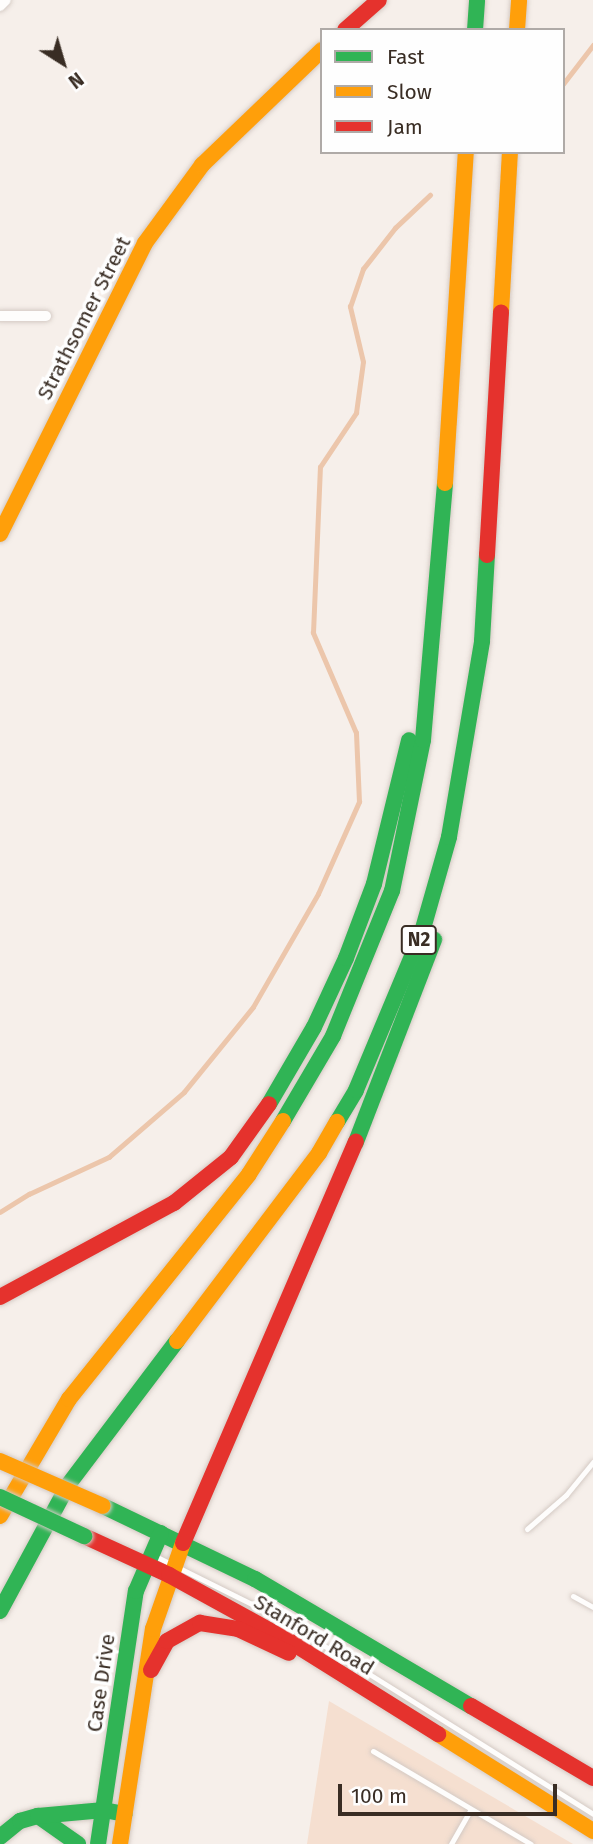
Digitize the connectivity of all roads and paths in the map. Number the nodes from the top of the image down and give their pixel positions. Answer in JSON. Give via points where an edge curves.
{"nodes":[{"id":1,"x":6,"y":0,"type":"edge"},
{"id":2,"x":379,"y":0,"type":"edge"},
{"id":3,"x":477,"y":0,"type":"edge"},
{"id":4,"x":519,"y":0,"type":"edge"},
{"id":5,"x":0,"y":6,"type":"edge"},
{"id":6,"x":347,"y":28,"type":"edge"},
{"id":7,"x":475,"y":28,"type":"edge"},
{"id":8,"x":517,"y":28,"type":"edge"},
{"id":9,"x":320,"y":52,"type":"edge"},
{"id":10,"x":466,"y":154,"type":"edge"},
{"id":11,"x":510,"y":154,"type":"edge"},
{"id":12,"x":0,"y":316,"type":"edge"},
{"id":13,"x":46,"y":316,"type":"dead end"},
{"id":14,"x":442,"y":494,"type":"junction"},
{"id":15,"x":0,"y":534,"type":"edge"},
{"id":16,"x":482,"y":641,"type":"junction"},
{"id":17,"x":0,"y":1297,"type":"edge"},
{"id":18,"x":0,"y":1461,"type":"edge"},
{"id":19,"x":593,"y":1462,"type":"edge"},
{"id":20,"x":0,"y":1497,"type":"edge"},
{"id":21,"x":0,"y":1516,"type":"edge"},
{"id":22,"x":527,"y":1529,"type":"dead end"},
{"id":23,"x":161,"y":1533,"type":"junction"},
{"id":24,"x":183,"y":1543,"type":"junction"},
{"id":25,"x":148,"y":1559,"type":"junction"},
{"id":26,"x":171,"y":1570,"type":"junction"},
{"id":27,"x":573,"y":1595,"type":"dead end"},
{"id":28,"x":593,"y":1606,"type":"edge"},
{"id":29,"x":0,"y":1611,"type":"edge"},
{"id":30,"x":348,"y":1680,"type":"junction"},
{"id":31,"x":141,"y":1689,"type":"junction"},
{"id":32,"x":373,"y":1751,"type":"dead end"},
{"id":33,"x":593,"y":1779,"type":"edge"},
{"id":34,"x":471,"y":1809,"type":"junction"},
{"id":35,"x":104,"y":1810,"type":"junction"},
{"id":36,"x":125,"y":1814,"type":"junction"},
{"id":37,"x":593,"y":1814,"type":"edge"},
{"id":38,"x":38,"y":1816,"type":"junction"},
{"id":39,"x":593,"y":1831,"type":"edge"},
{"id":40,"x":0,"y":1837,"type":"edge"},
{"id":41,"x":78,"y":1844,"type":"edge"},
{"id":42,"x":98,"y":1844,"type":"edge"},
{"id":43,"x":120,"y":1844,"type":"edge"},
{"id":44,"x":451,"y":1844,"type":"edge"},
{"id":45,"x":531,"y":1844,"type":"edge"}],
"edges":[{"from":1,"to":5,"type":"street"},
{"from":2,"to":6,"type":"main road"},
{"from":3,"to":7,"type":"main road"},
{"from":4,"to":8,"type":"main road"},
{"from":9,"to":15,"type":"main road","name":"Strathsomer Street","via":[[202,165],[145,243]]},
{"from":10,"to":14,"type":"main road","number":"N2"},
{"from":11,"to":16,"type":"main road","number":"N2"},
{"from":12,"to":13,"type":"street"},
{"from":14,"to":17,"type":"main road","via":[[409,741],[393,820],[346,958],[295,1062],[255,1128],[204,1181],[127,1232]]},
{"from":14,"to":21,"type":"main road","number":"N2","via":[[435,631],[409,825],[392,891],[343,1013],[297,1099],[249,1174],[69,1399]]},
{"from":16,"to":24,"type":"main road","name":"Case Drive","via":[[458,845],[434,940],[374,1101]]},
{"from":16,"to":29,"type":"main road","number":"N2","via":[[449,837],[418,944],[356,1090],[283,1206],[68,1485]]},
{"from":18,"to":23,"type":"main road","name":"Stanford Road","bridge":true},
{"from":19,"to":22,"type":"lane","via":[[566,1495]]},
{"from":20,"to":25,"type":"main road","name":"Stanford Road","bridge":true,"via":[[84,1536]]},
{"from":23,"to":24,"type":"main road","name":"Stanford Road"},
{"from":23,"to":25,"type":"main road","name":"Case Drive"},
{"from":24,"to":26,"type":"main road","name":"Case Drive"},
{"from":24,"to":33,"type":"main road","name":"Stanford Road","via":[[255,1579]]},
{"from":25,"to":26,"type":"main road","name":"Stanford Road"},
{"from":25,"to":35,"type":"main road","name":"Case Drive","via":[[136,1591]]},
{"from":26,"to":30,"type":"main road","name":"Stanford Road"},
{"from":26,"to":31,"type":"main road","name":"Case Drive"},
{"from":26,"to":37,"type":"lane","via":[[278,1617]]},
{"from":27,"to":28,"type":"lane"},
{"from":30,"to":31,"type":"main road","via":[[213,1622],[190,1626],[167,1641]]},
{"from":30,"to":39,"type":"main road","name":"Stanford Road"},
{"from":31,"to":36,"type":"main road","name":"Case Drive"},
{"from":32,"to":34,"type":"lane"},
{"from":34,"to":44,"type":"lane"},
{"from":34,"to":45,"type":"lane"},
{"from":35,"to":36,"type":"main road"},
{"from":35,"to":38,"type":"main road"},
{"from":35,"to":42,"type":"main road","name":"Case Drive"},
{"from":36,"to":43,"type":"main road","name":"Case Drive"},
{"from":38,"to":40,"type":"main road","via":[[20,1821]]},
{"from":38,"to":41,"type":"main road"}]}
